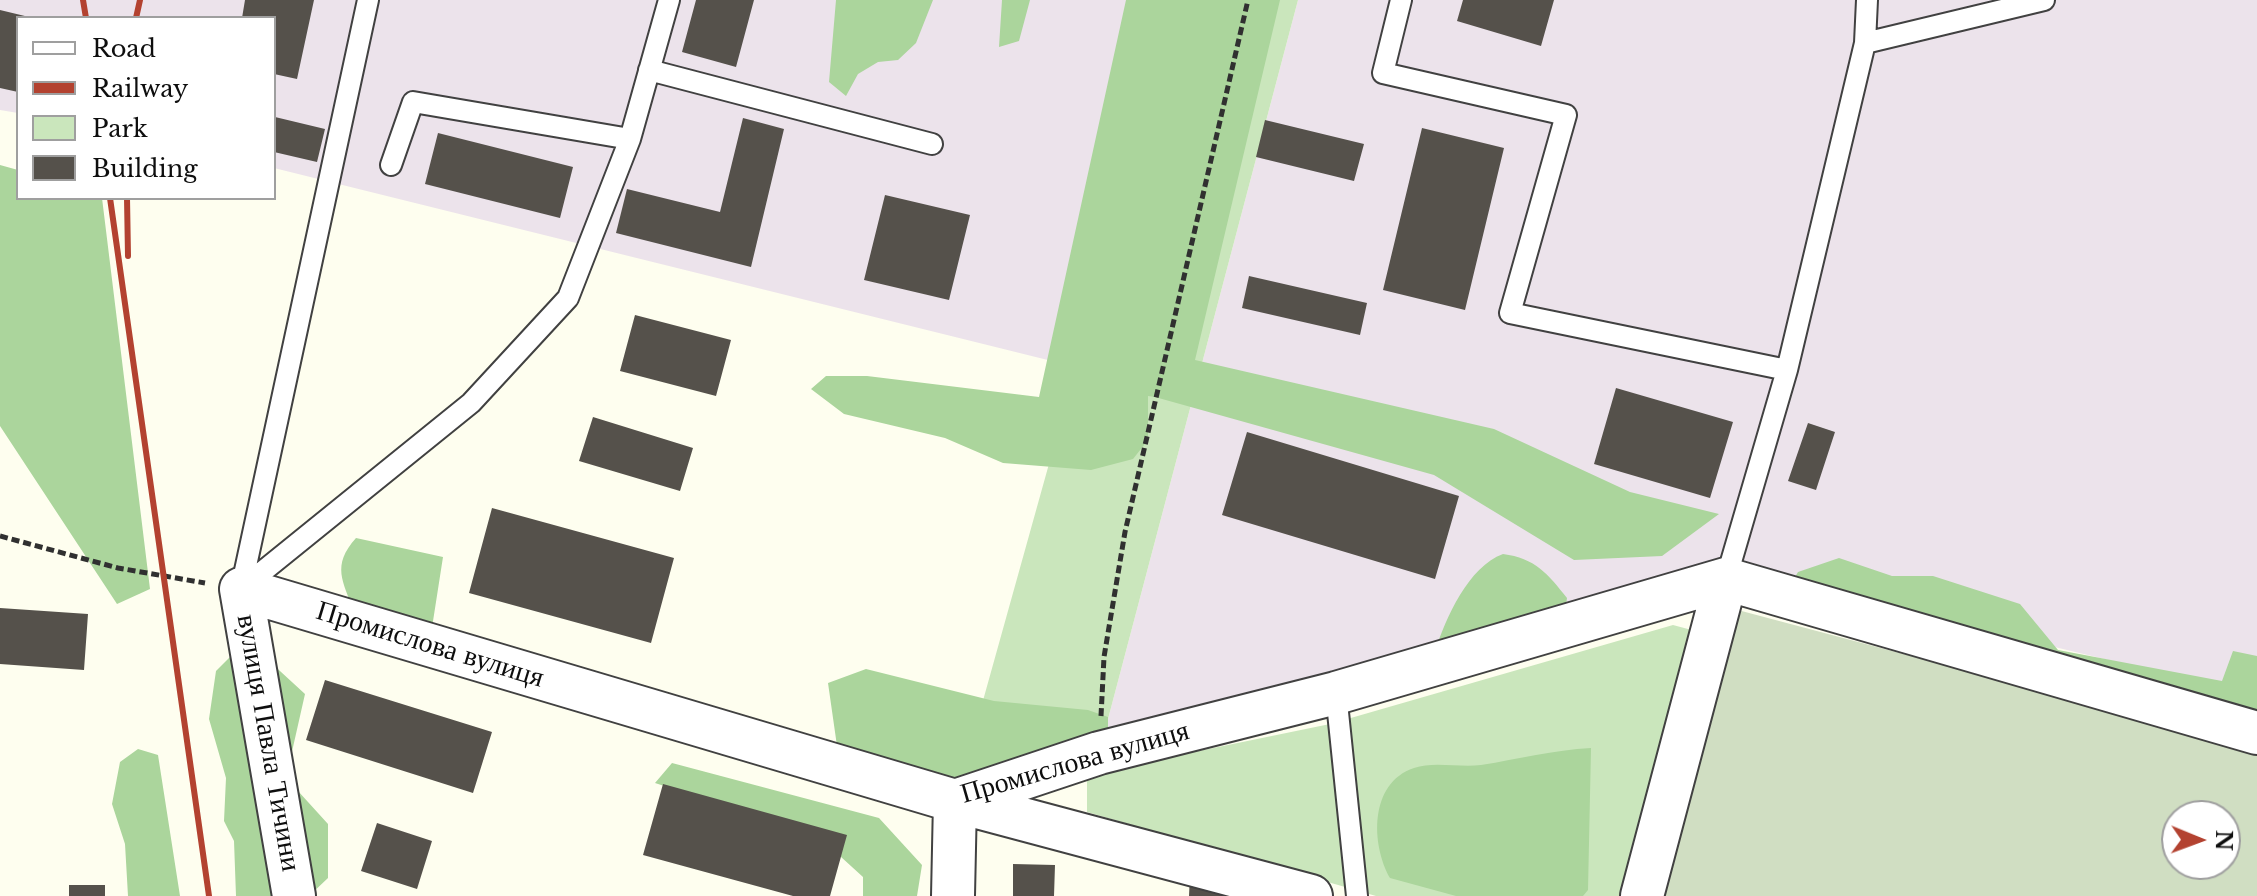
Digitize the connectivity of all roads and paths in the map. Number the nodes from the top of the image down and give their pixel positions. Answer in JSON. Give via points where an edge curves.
{"nodes":[{"id":1,"x":368,"y":0,"type":"edge"},
{"id":2,"x":669,"y":0,"type":"edge"},
{"id":3,"x":1248,"y":0,"type":"edge"},
{"id":4,"x":1401,"y":0,"type":"edge"},
{"id":5,"x":1867,"y":0,"type":"edge"},
{"id":6,"x":2044,"y":0,"type":"edge"},
{"id":7,"x":1865,"y":43,"type":"junction"},
{"id":8,"x":649,"y":70,"type":"junction"},
{"id":9,"x":630,"y":139,"type":"junction"},
{"id":10,"x":932,"y":144,"type":"dead end"},
{"id":11,"x":391,"y":165,"type":"dead end"},
{"id":12,"x":1787,"y":370,"type":"junction"},
{"id":13,"x":0,"y":536,"type":"edge"},
{"id":14,"x":1726,"y":579,"type":"junction"},
{"id":15,"x":241,"y":589,"type":"junction"},
{"id":16,"x":1336,"y":693,"type":"junction"},
{"id":17,"x":2257,"y":733,"type":"edge"},
{"id":18,"x":1099,"y":753,"type":"junction"},
{"id":19,"x":955,"y":801,"type":"junction"},
{"id":20,"x":294,"y":896,"type":"edge"},
{"id":21,"x":953,"y":896,"type":"edge"},
{"id":22,"x":1311,"y":896,"type":"edge"},
{"id":23,"x":1357,"y":896,"type":"edge"},
{"id":24,"x":1642,"y":896,"type":"edge"}],
"edges":[{"from":1,"to":15,"type":"lane"},
{"from":2,"to":8,"type":"lane"},
{"from":3,"to":18,"type":"path","via":[[1125,532],[1104,657]]},
{"from":4,"to":12,"type":"lane","via":[[1383,73],[1566,115],[1510,313]]},
{"from":5,"to":7,"type":"lane"},
{"from":6,"to":7,"type":"lane"},
{"from":7,"to":12,"type":"lane"},
{"from":8,"to":9,"type":"lane"},
{"from":8,"to":10,"type":"lane"},
{"from":9,"to":11,"type":"lane","via":[[413,102]]},
{"from":9,"to":15,"type":"lane","via":[[568,298],[471,403]]},
{"from":12,"to":14,"type":"lane"},
{"from":13,"to":15,"type":"path","via":[[118,568]]},
{"from":14,"to":16,"type":"street","name":"Промислова вулиця"},
{"from":14,"to":17,"type":"street"},
{"from":14,"to":24,"type":"street"},
{"from":15,"to":19,"type":"street","name":"Промислова вулиця"},
{"from":15,"to":20,"type":"street","name":"вулиця Павла Тичини"},
{"from":16,"to":18,"type":"street","name":"Промислова вулиця"},
{"from":16,"to":23,"type":"lane"},
{"from":18,"to":19,"type":"street","name":"Промислова вулиця"},
{"from":19,"to":21,"type":"street"},
{"from":19,"to":22,"type":"street"}]}
